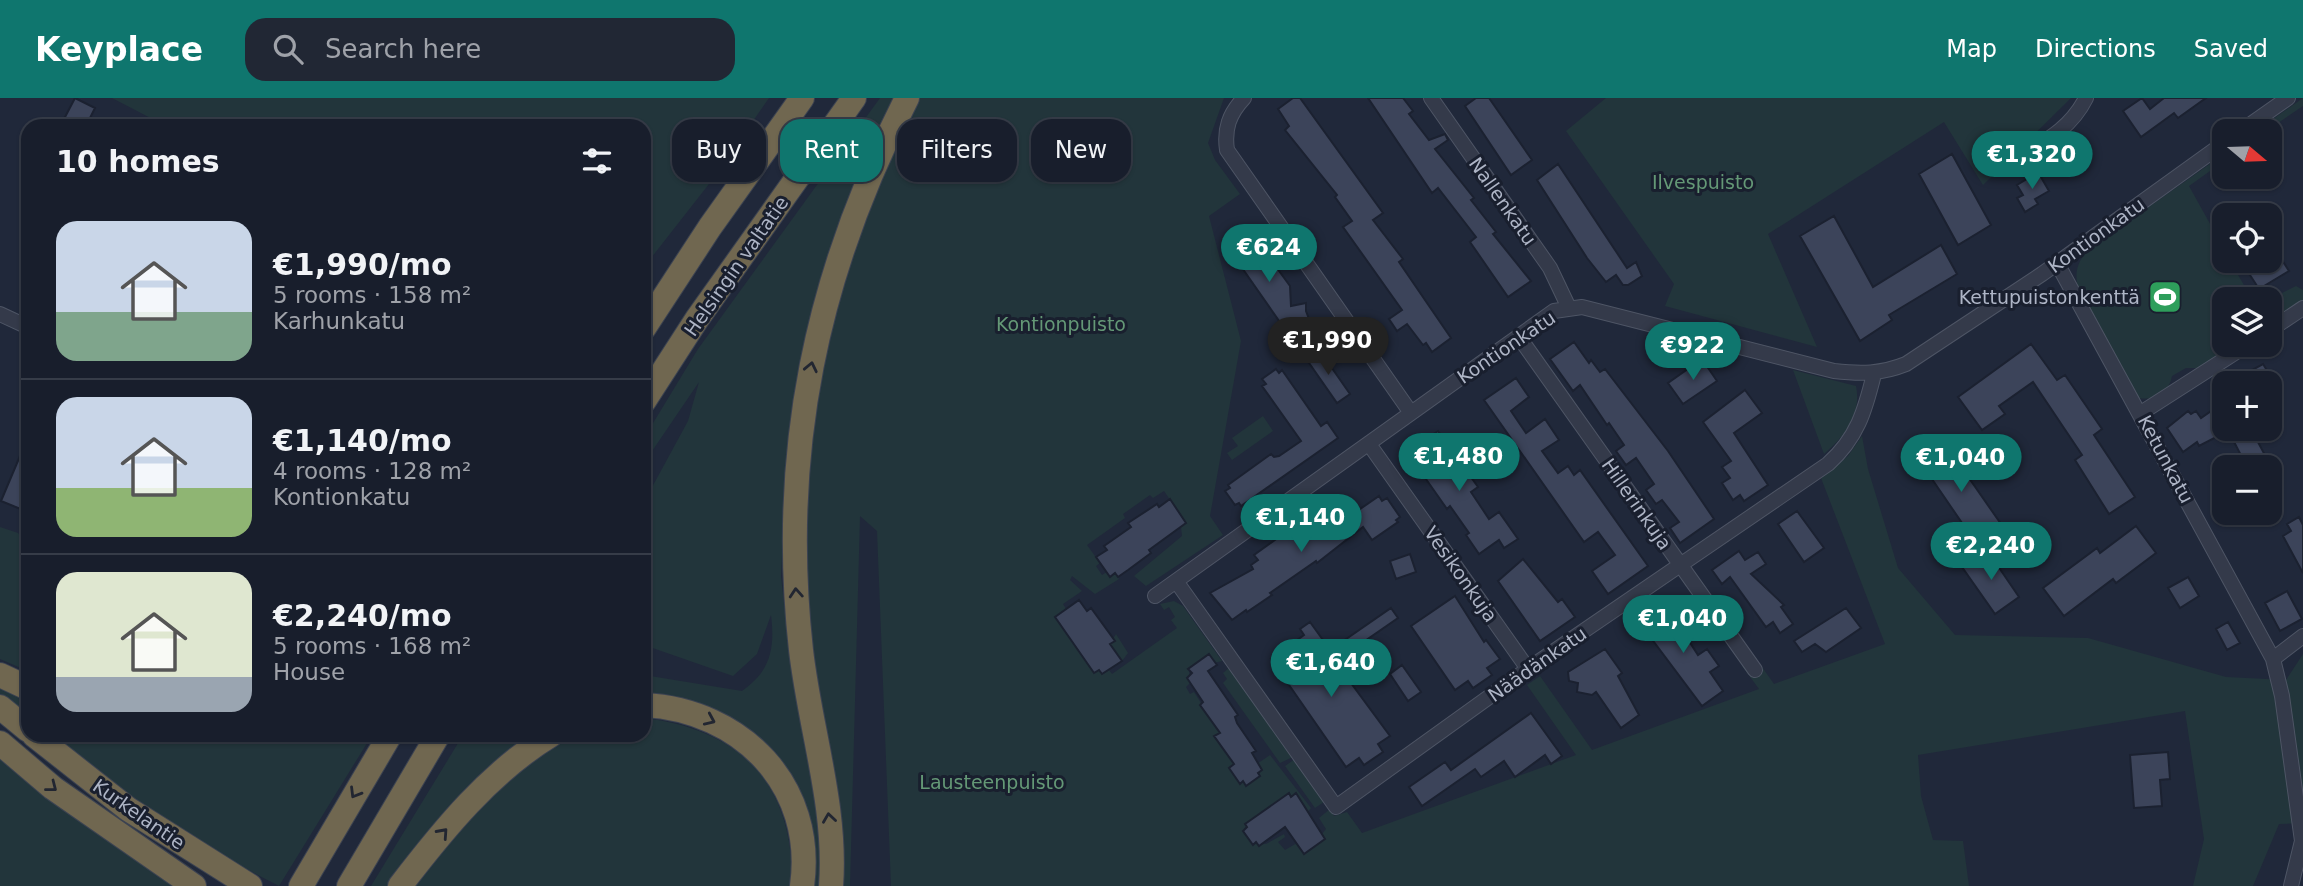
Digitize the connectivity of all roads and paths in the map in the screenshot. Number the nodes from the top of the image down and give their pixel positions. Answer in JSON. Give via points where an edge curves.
{"nodes":[{"id":1,"x":802,"y":98,"type":"edge"},
{"id":2,"x":854,"y":98,"type":"edge"},
{"id":3,"x":907,"y":98,"type":"edge"},
{"id":4,"x":1244,"y":98,"type":"edge"},
{"id":5,"x":1431,"y":98,"type":"edge"},
{"id":6,"x":2086,"y":98,"type":"edge"},
{"id":7,"x":2288,"y":98,"type":"edge"},
{"id":8,"x":2258,"y":119,"type":"edge"},
{"id":9,"x":2212,"y":153,"type":"edge"},
{"id":10,"x":2018,"y":158,"type":"dead end"},
{"id":11,"x":710,"y":227,"type":"junction"},
{"id":12,"x":2057,"y":263,"type":"junction"},
{"id":13,"x":651,"y":292,"type":"edge"},
{"id":14,"x":1569,"y":307,"type":"junction"},
{"id":15,"x":2303,"y":308,"type":"edge"},
{"id":16,"x":0,"y":314,"type":"edge"},
{"id":17,"x":651,"y":317,"type":"edge"},
{"id":18,"x":2282,"y":322,"type":"edge"},
{"id":19,"x":21,"y":324,"type":"edge"},
{"id":20,"x":1519,"y":337,"type":"junction"},
{"id":21,"x":2228,"y":357,"type":"edge"},
{"id":22,"x":1874,"y":374,"type":"junction"},
{"id":23,"x":651,"y":390,"type":"edge"},
{"id":24,"x":1411,"y":413,"type":"junction"},
{"id":25,"x":2141,"y":413,"type":"junction"},
{"id":26,"x":1369,"y":444,"type":"junction"},
{"id":27,"x":1680,"y":565,"type":"junction"},
{"id":28,"x":1176,"y":582,"type":"junction"},
{"id":29,"x":1155,"y":596,"type":"dead end"},
{"id":30,"x":2303,"y":636,"type":"edge"},
{"id":31,"x":2273,"y":659,"type":"junction"},
{"id":32,"x":1528,"y":669,"type":"junction"},
{"id":33,"x":1755,"y":670,"type":"dead end"},
{"id":34,"x":0,"y":675,"type":"edge"},
{"id":35,"x":21,"y":685,"type":"edge"},
{"id":36,"x":651,"y":706,"type":"edge"},
{"id":37,"x":0,"y":708,"type":"edge"},
{"id":38,"x":21,"y":724,"type":"edge"},
{"id":39,"x":43,"y":742,"type":"edge"},
{"id":40,"x":386,"y":742,"type":"edge"},
{"id":41,"x":434,"y":742,"type":"edge"},
{"id":42,"x":542,"y":742,"type":"edge"},
{"id":43,"x":0,"y":743,"type":"edge"},
{"id":44,"x":194,"y":886,"type":"edge"},
{"id":45,"x":250,"y":886,"type":"edge"},
{"id":46,"x":302,"y":886,"type":"edge"},
{"id":47,"x":349,"y":886,"type":"edge"},
{"id":48,"x":400,"y":886,"type":"edge"},
{"id":49,"x":802,"y":886,"type":"edge"},
{"id":50,"x":831,"y":886,"type":"edge"},
{"id":51,"x":2291,"y":886,"type":"edge"}],
"edges":[{"from":1,"to":11,"type":"highway"},
{"from":2,"to":23,"type":"highway","name":"Helsingin valtatie"},
{"from":50,"to":3,"type":"highway","one_way":true,"via":[[831,837],[798,622],[793,511],[796,458],[834,274],[857,207]]},
{"from":4,"to":24,"type":"street","via":[[1228,120],[1227,150]]},
{"from":5,"to":14,"type":"street","name":"Nallenkatu","via":[[1550,268]]},
{"from":6,"to":10,"type":"street","via":[[2063,129]]},
{"from":7,"to":8,"type":"street"},
{"from":9,"to":12,"type":"street","name":"Kontionkatu"},
{"from":11,"to":13,"type":"highway"},
{"from":11,"to":17,"type":"highway"},
{"from":12,"to":22,"type":"street","name":"Kontionkatu","via":[[1906,364]]},
{"from":12,"to":25,"type":"street","name":"Ketunkatu"},
{"from":14,"to":20,"type":"street","name":"Kontionkatu"},
{"from":14,"to":22,"type":"street","name":"Kontionkatu","via":[[1834,371]]},
{"from":15,"to":18,"type":"street"},
{"from":16,"to":19,"type":"street"},
{"from":20,"to":24,"type":"street","name":"Kontionkatu"},
{"from":20,"to":27,"type":"street","name":"Hillerinkuja"},
{"from":21,"to":25,"type":"street"},
{"from":22,"to":27,"type":"street","name":"Näädänkatu","via":[[1860,425],[1840,453]]},
{"from":24,"to":26,"type":"street","name":"Kontionkatu"},
{"from":25,"to":31,"type":"street","name":"Ketunkatu"},
{"from":26,"to":28,"type":"street","name":"Kontionkatu"},
{"from":26,"to":32,"type":"street","name":"Vesikonkuja"},
{"from":27,"to":32,"type":"street","name":"Näädänkatu"},
{"from":27,"to":33,"type":"street","name":"Hillerinkuja"},
{"from":28,"to":29,"type":"street","name":"Kontionkatu"},
{"from":28,"to":32,"type":"street","name":"Näädänkatu","via":[[1336,807]]},
{"from":30,"to":31,"type":"street"},
{"from":31,"to":51,"type":"street","name":"Ketunkatu","via":[[2302,841]]},
{"from":34,"to":35,"type":"highway"},
{"from":36,"to":49,"type":"highway","one_way":true,"via":[[711,720],[741,738],[768,764],[788,791],[800,824]]},
{"from":37,"to":38,"type":"highway"},
{"from":39,"to":45,"type":"highway","name":"Kurkelantie","via":[[128,809]]},
{"from":40,"to":46,"type":"highway","one_way":true},
{"from":41,"to":47,"type":"highway"},
{"from":48,"to":42,"type":"highway","one_way":true,"via":[[493,780]]},
{"from":43,"to":44,"type":"highway","name":"Kurkelantie","one_way":true,"via":[[52,788]]}]}
